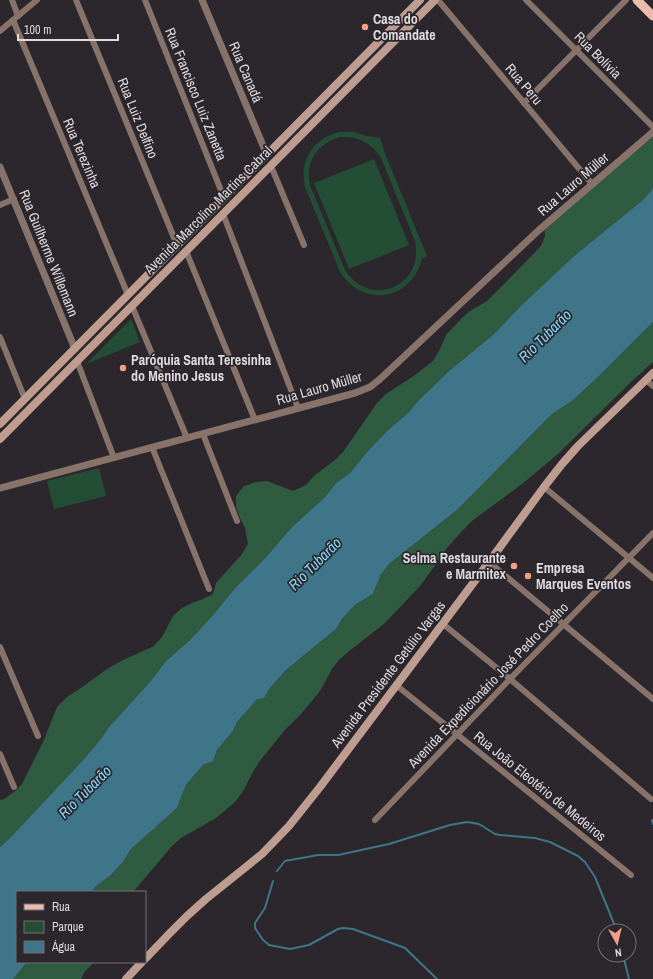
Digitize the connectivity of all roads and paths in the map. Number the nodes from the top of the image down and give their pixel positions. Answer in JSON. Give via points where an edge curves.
{"nodes":[{"id":1,"x":12,"y":0,"type":"edge"},
{"id":2,"x":37,"y":0,"type":"edge"},
{"id":3,"x":145,"y":0,"type":"edge"},
{"id":4,"x":202,"y":0,"type":"edge"},
{"id":5,"x":420,"y":0,"type":"edge"},
{"id":6,"x":435,"y":0,"type":"edge"},
{"id":7,"x":438,"y":0,"type":"edge"},
{"id":8,"x":526,"y":0,"type":"edge"},
{"id":9,"x":626,"y":0,"type":"edge"},
{"id":10,"x":637,"y":0,"type":"edge"},
{"id":11,"x":78,"y":1,"type":"edge"},
{"id":12,"x":653,"y":16,"type":"edge"},
{"id":13,"x":16,"y":18,"type":"junction"},
{"id":14,"x":0,"y":31,"type":"edge"},
{"id":15,"x":576,"y":50,"type":"junction"},
{"id":16,"x":358,"y":63,"type":"junction"},
{"id":17,"x":365,"y":70,"type":"junction"},
{"id":18,"x":524,"y":103,"type":"junction"},
{"id":19,"x":653,"y":127,"type":"edge"},
{"id":20,"x":653,"y":132,"type":"edge"},
{"id":21,"x":266,"y":155,"type":"junction"},
{"id":22,"x":0,"y":166,"type":"edge"},
{"id":23,"x":271,"y":166,"type":"junction"},
{"id":24,"x":592,"y":184,"type":"junction"},
{"id":25,"x":224,"y":198,"type":"junction"},
{"id":26,"x":14,"y":200,"type":"junction"},
{"id":27,"x":0,"y":205,"type":"edge"},
{"id":28,"x":223,"y":214,"type":"junction"},
{"id":29,"x":177,"y":245,"type":"junction"},
{"id":30,"x":304,"y":245,"type":"dead end"},
{"id":31,"x":186,"y":251,"type":"junction"},
{"id":32,"x":128,"y":295,"type":"junction"},
{"id":33,"x":132,"y":306,"type":"junction"},
{"id":34,"x":0,"y":337,"type":"edge"},
{"id":35,"x":75,"y":349,"type":"junction"},
{"id":36,"x":77,"y":361,"type":"junction"},
{"id":37,"x":653,"y":373,"type":"edge"},
{"id":38,"x":646,"y":380,"type":"junction"},
{"id":39,"x":653,"y":386,"type":"edge"},
{"id":40,"x":25,"y":399,"type":"junction"},
{"id":41,"x":298,"y":408,"type":"junction"},
{"id":42,"x":255,"y":420,"type":"junction"},
{"id":43,"x":0,"y":424,"type":"edge"},
{"id":44,"x":203,"y":434,"type":"junction"},
{"id":45,"x":187,"y":438,"type":"junction"},
{"id":46,"x":0,"y":439,"type":"edge"},
{"id":47,"x":152,"y":447,"type":"junction"},
{"id":48,"x":114,"y":458,"type":"junction"},
{"id":49,"x":544,"y":487,"type":"junction"},
{"id":50,"x":0,"y":488,"type":"edge"},
{"id":51,"x":237,"y":521,"type":"dead end"},
{"id":52,"x":653,"y":533,"type":"edge"},
{"id":53,"x":628,"y":558,"type":"junction"},
{"id":54,"x":489,"y":562,"type":"junction"},
{"id":55,"x":653,"y":578,"type":"edge"},
{"id":56,"x":209,"y":589,"type":"dead end"},
{"id":57,"x":443,"y":624,"type":"junction"},
{"id":58,"x":564,"y":624,"type":"junction"},
{"id":59,"x":0,"y":647,"type":"edge"},
{"id":60,"x":510,"y":679,"type":"junction"},
{"id":61,"x":396,"y":685,"type":"junction"},
{"id":62,"x":653,"y":699,"type":"edge"},
{"id":63,"x":457,"y":734,"type":"junction"},
{"id":64,"x":38,"y":736,"type":"dead end"},
{"id":65,"x":0,"y":754,"type":"edge"},
{"id":66,"x":14,"y":787,"type":"dead end"},
{"id":67,"x":651,"y":799,"type":"dead end"},
{"id":68,"x":375,"y":820,"type":"dead end"},
{"id":69,"x":631,"y":875,"type":"dead end"},
{"id":70,"x":146,"y":958,"type":"edge"},
{"id":71,"x":141,"y":963,"type":"edge"},
{"id":72,"x":126,"y":979,"type":"edge"}],
"edges":[{"from":1,"to":13,"type":"street","name":"Rua Terezinha"},
{"from":2,"to":13,"type":"street"},
{"from":3,"to":25,"type":"street","name":"Rua Francisco Luiz Zanetta"},
{"from":4,"to":21,"type":"street","name":"Rua Canadá"},
{"from":5,"to":16,"type":"main road","name":"Avenida Marcolino Martins Cabral"},
{"from":6,"to":17,"type":"main road","name":"Avenida Marcolino Martins Cabral"},
{"from":7,"to":18,"type":"street","name":"Rua Peru"},
{"from":8,"to":15,"type":"street","name":"Rua Bolívia"},
{"from":9,"to":15,"type":"street"},
{"from":10,"to":12,"type":"main road"},
{"from":11,"to":29,"type":"street","name":"Rua Luiz Delfino"},
{"from":13,"to":14,"type":"street"},
{"from":13,"to":32,"type":"street","name":"Rua Terezinha"},
{"from":15,"to":18,"type":"street"},
{"from":15,"to":19,"type":"street","name":"Rua Bolívia"},
{"from":16,"to":17,"type":"main road"},
{"from":16,"to":21,"type":"main road","name":"Avenida Marcolino Martins Cabral"},
{"from":17,"to":23,"type":"main road","name":"Avenida Marcolino Martins Cabral"},
{"from":18,"to":24,"type":"street","name":"Rua Peru"},
{"from":20,"to":24,"type":"street","name":"Rua Lauro Müller"},
{"from":21,"to":23,"type":"main road"},
{"from":21,"to":25,"type":"main road","name":"Avenida Marcolino Martins Cabral"},
{"from":22,"to":26,"type":"street","name":"Rua Guilherme Willemann"},
{"from":23,"to":28,"type":"main road","name":"Avenida Marcolino Martins Cabral"},
{"from":23,"to":30,"type":"street"},
{"from":24,"to":41,"type":"street","name":"Rua Lauro Müller","via":[[370,387]]},
{"from":25,"to":29,"type":"main road","name":"Avenida Marcolino Martins Cabral"},
{"from":26,"to":27,"type":"street"},
{"from":26,"to":35,"type":"street","name":"Rua Guilherme Willemann"},
{"from":28,"to":31,"type":"main road","name":"Avenida Marcolino Martins Cabral"},
{"from":28,"to":41,"type":"street"},
{"from":29,"to":32,"type":"main road","name":"Avenida Marcolino Martins Cabral"},
{"from":31,"to":33,"type":"main road","name":"Avenida Marcolino Martins Cabral"},
{"from":31,"to":42,"type":"street"},
{"from":32,"to":33,"type":"main road"},
{"from":32,"to":35,"type":"main road","name":"Avenida Marcolino Martins Cabral"},
{"from":33,"to":36,"type":"main road","name":"Avenida Marcolino Martins Cabral"},
{"from":33,"to":45,"type":"street"},
{"from":34,"to":40,"type":"street"},
{"from":35,"to":40,"type":"main road","name":"Avenida Marcolino Martins Cabral"},
{"from":36,"to":46,"type":"main road","name":"Avenida Marcolino Martins Cabral"},
{"from":36,"to":48,"type":"street"},
{"from":37,"to":38,"type":"main road","name":"Avenida Presidente Getúlio Vargas"},
{"from":38,"to":39,"type":"street"},
{"from":38,"to":49,"type":"main road","name":"Avenida Presidente Getúlio Vargas","via":[[578,446]]},
{"from":40,"to":43,"type":"main road","name":"Avenida Marcolino Martins Cabral"},
{"from":41,"to":42,"type":"street","name":"Rua Lauro Müller"},
{"from":42,"to":44,"type":"street","name":"Rua Lauro Müller"},
{"from":44,"to":45,"type":"street","name":"Rua Lauro Müller"},
{"from":44,"to":51,"type":"street"},
{"from":45,"to":47,"type":"street","name":"Rua Lauro Müller"},
{"from":47,"to":48,"type":"street","name":"Rua Lauro Müller"},
{"from":47,"to":56,"type":"street"},
{"from":48,"to":50,"type":"street","name":"Rua Lauro Müller"},
{"from":49,"to":53,"type":"street"},
{"from":49,"to":54,"type":"main road","name":"Avenida Presidente Getúlio Vargas"},
{"from":52,"to":53,"type":"street","name":"Avenida Expedicionário José Pedro Coelho"},
{"from":53,"to":55,"type":"street"},
{"from":53,"to":58,"type":"street","name":"Avenida Expedicionário José Pedro Coelho"},
{"from":54,"to":57,"type":"main road","name":"Avenida Presidente Getúlio Vargas"},
{"from":54,"to":58,"type":"street"},
{"from":57,"to":60,"type":"street"},
{"from":57,"to":61,"type":"main road","name":"Avenida Presidente Getúlio Vargas"},
{"from":58,"to":60,"type":"street","name":"Avenida Expedicionário José Pedro Coelho"},
{"from":58,"to":62,"type":"street"},
{"from":59,"to":64,"type":"street"},
{"from":60,"to":63,"type":"street","name":"Avenida Expedicionário José Pedro Coelho"},
{"from":60,"to":67,"type":"street"},
{"from":61,"to":63,"type":"street","name":"Rua João Eleotério de Medeiros"},
{"from":61,"to":70,"type":"main road","name":"Avenida Presidente Getúlio Vargas","via":[[304,808],[275,841],[187,916]]},
{"from":63,"to":68,"type":"street","name":"Avenida Expedicionário José Pedro Coelho"},
{"from":63,"to":69,"type":"street","name":"Rua João Eleotério de Medeiros"},
{"from":65,"to":66,"type":"street"},
{"from":71,"to":72,"type":"main road"}]}
